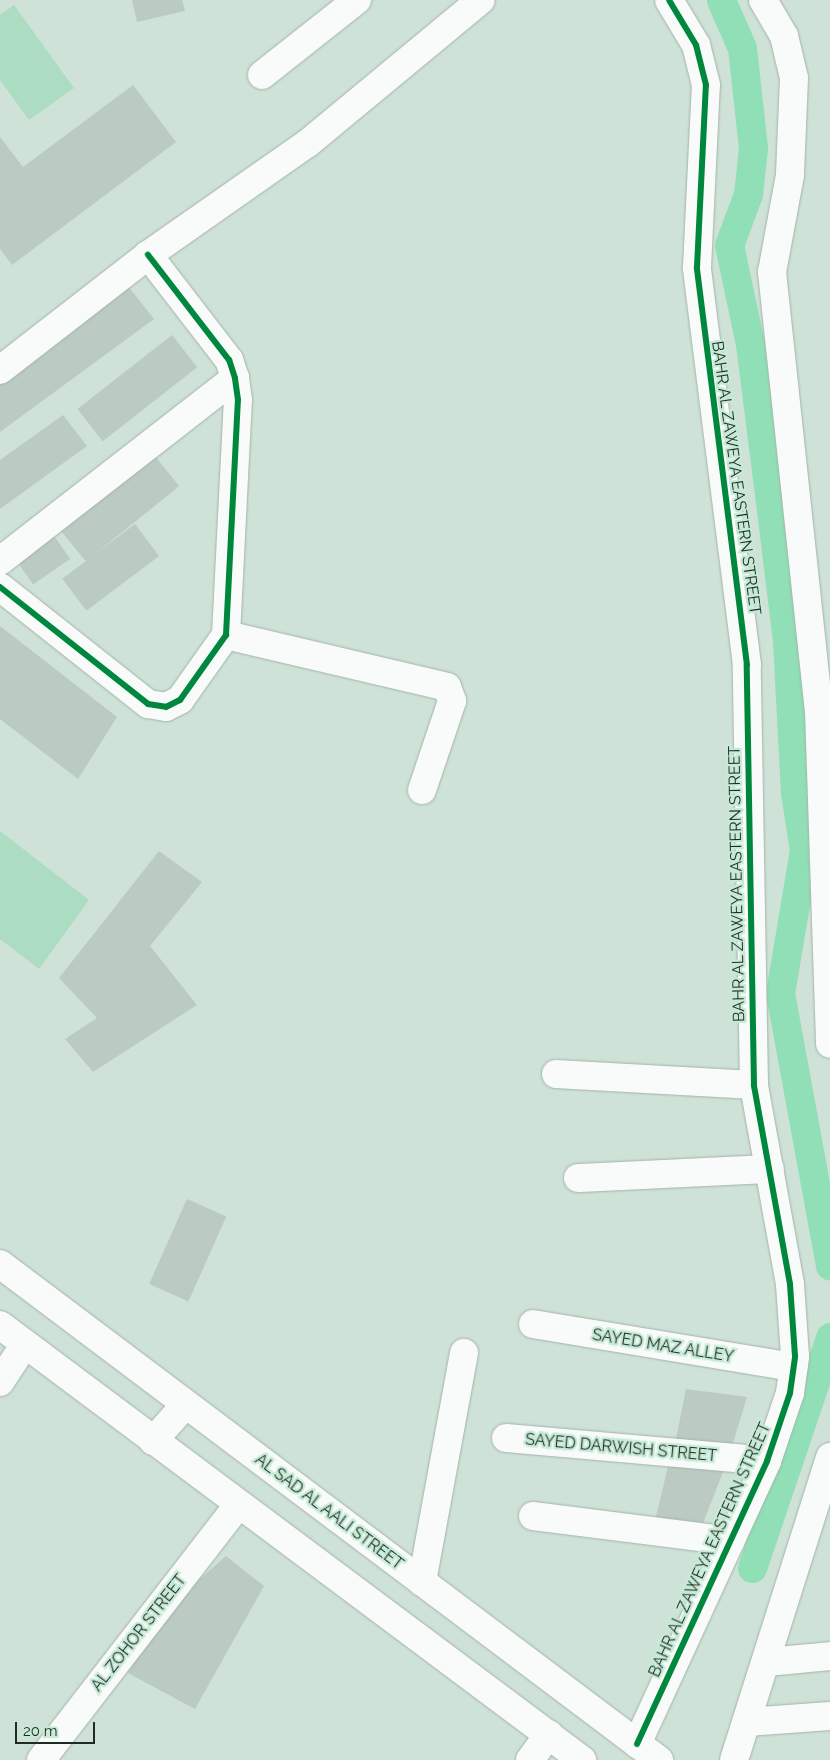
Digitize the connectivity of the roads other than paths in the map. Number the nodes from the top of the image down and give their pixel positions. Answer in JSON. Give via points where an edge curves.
{"nodes":[{"id":1,"x":357,"y":0,"type":"edge"},
{"id":2,"x":481,"y":0,"type":"edge"},
{"id":3,"x":669,"y":0,"type":"edge"},
{"id":4,"x":763,"y":0,"type":"edge"},
{"id":5,"x":262,"y":75,"type":"dead end"},
{"id":6,"x":148,"y":255,"type":"junction"},
{"id":7,"x":0,"y":370,"type":"edge"},
{"id":8,"x":235,"y":378,"type":"junction"},
{"id":9,"x":0,"y":561,"type":"edge"},
{"id":10,"x":0,"y":587,"type":"edge"},
{"id":11,"x":226,"y":636,"type":"junction"},
{"id":12,"x":422,"y":790,"type":"dead end"},
{"id":13,"x":828,"y":1010,"type":"edge"},
{"id":14,"x":830,"y":1044,"type":"edge"},
{"id":15,"x":556,"y":1074,"type":"dead end"},
{"id":16,"x":754,"y":1085,"type":"junction"},
{"id":17,"x":770,"y":1169,"type":"junction"},
{"id":18,"x":578,"y":1178,"type":"dead end"},
{"id":19,"x":0,"y":1264,"type":"edge"},
{"id":20,"x":534,"y":1324,"type":"dead end"},
{"id":21,"x":0,"y":1325,"type":"edge"},
{"id":22,"x":25,"y":1344,"type":"junction"},
{"id":23,"x":464,"y":1353,"type":"dead end"},
{"id":24,"x":794,"y":1367,"type":"junction"},
{"id":25,"x":0,"y":1382,"type":"edge"},
{"id":26,"x":186,"y":1404,"type":"junction"},
{"id":27,"x":506,"y":1438,"type":"dead end"},
{"id":28,"x":153,"y":1441,"type":"junction"},
{"id":29,"x":830,"y":1457,"type":"edge"},
{"id":30,"x":767,"y":1461,"type":"junction"},
{"id":31,"x":238,"y":1506,"type":"junction"},
{"id":32,"x":533,"y":1516,"type":"dead end"},
{"id":33,"x":819,"y":1534,"type":"edge"},
{"id":34,"x":730,"y":1541,"type":"junction"},
{"id":35,"x":422,"y":1582,"type":"junction"},
{"id":36,"x":830,"y":1656,"type":"edge"},
{"id":37,"x":767,"y":1662,"type":"junction"},
{"id":38,"x":830,"y":1716,"type":"edge"},
{"id":39,"x":747,"y":1722,"type":"junction"},
{"id":40,"x":548,"y":1734,"type":"junction"},
{"id":41,"x":637,"y":1744,"type":"junction"},
{"id":42,"x":41,"y":1760,"type":"edge"},
{"id":43,"x":530,"y":1760,"type":"edge"},
{"id":44,"x":582,"y":1760,"type":"edge"},
{"id":45,"x":659,"y":1760,"type":"edge"},
{"id":46,"x":734,"y":1760,"type":"edge"}],
"edges":[{"from":1,"to":5,"type":"street"},
{"from":2,"to":6,"type":"street","via":[[308,143]]},
{"from":3,"to":16,"type":"street","name":"BAHR AL ZAWEYA EASTERN STREET","via":[[696,44],[706,85],[697,267],[747,665]]},
{"from":4,"to":13,"type":"street","via":[[784,36],[794,78],[790,175],[772,272],[819,710]]},
{"from":6,"to":7,"type":"street"},
{"from":6,"to":8,"type":"street","via":[[228,360]]},
{"from":8,"to":9,"type":"street"},
{"from":8,"to":11,"type":"street","via":[[238,400]]},
{"from":10,"to":11,"type":"street","via":[[148,704],[166,707],[180,700]]},
{"from":11,"to":12,"type":"street","via":[[447,686],[452,701]]},
{"from":13,"to":14,"type":"street"},
{"from":15,"to":16,"type":"street"},
{"from":16,"to":17,"type":"street","name":"BAHR AL ZAWEYA EASTERN STREET"},
{"from":17,"to":18,"type":"street"},
{"from":17,"to":24,"type":"street","name":"BAHR AL ZAWEYA EASTERN STREET","via":[[795,1320]]},
{"from":19,"to":26,"type":"street","name":"AL SAD AL AALI STREET"},
{"from":20,"to":24,"type":"street","name":"SAYED MAZ ALLEY"},
{"from":21,"to":22,"type":"street"},
{"from":22,"to":25,"type":"street"},
{"from":22,"to":28,"type":"street"},
{"from":23,"to":35,"type":"street"},
{"from":24,"to":30,"type":"street","name":"BAHR AL ZAWEYA EASTERN STREET","via":[[783,1419]]},
{"from":26,"to":28,"type":"street"},
{"from":26,"to":35,"type":"street","name":"AL SAD AL AALI STREET"},
{"from":27,"to":30,"type":"street","name":"SAYED DARWISH STREET"},
{"from":28,"to":31,"type":"street"},
{"from":29,"to":33,"type":"street"},
{"from":30,"to":34,"type":"street","name":"BAHR AL ZAWEYA EASTERN STREET"},
{"from":31,"to":40,"type":"street"},
{"from":31,"to":42,"type":"street","name":"AL ZOHOR STREET"},
{"from":32,"to":34,"type":"street"},
{"from":33,"to":37,"type":"street"},
{"from":34,"to":41,"type":"street","name":"BAHR AL ZAWEYA EASTERN STREET"},
{"from":35,"to":41,"type":"street","name":"AL SAD AL AALI STREET"},
{"from":36,"to":37,"type":"street"},
{"from":37,"to":39,"type":"street"},
{"from":38,"to":39,"type":"street"},
{"from":39,"to":46,"type":"street"},
{"from":40,"to":43,"type":"street"},
{"from":40,"to":44,"type":"street"},
{"from":41,"to":45,"type":"street","name":"AL SAD AL AALI STREET"}]}
